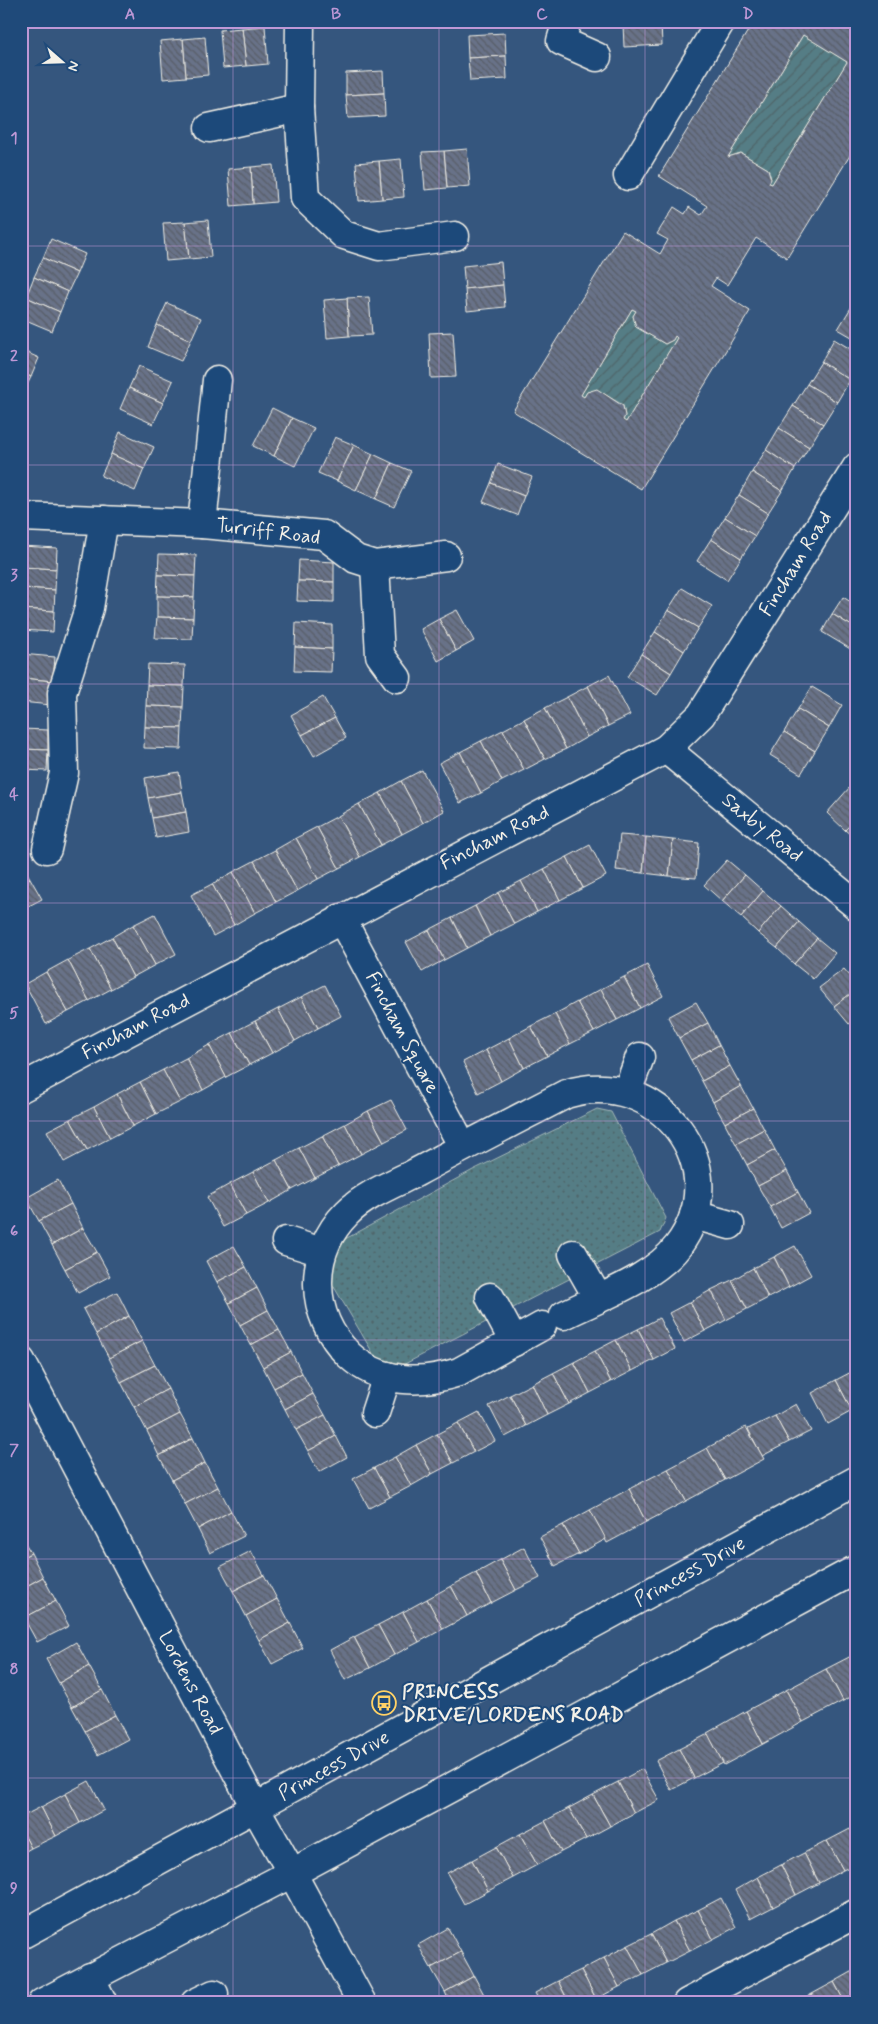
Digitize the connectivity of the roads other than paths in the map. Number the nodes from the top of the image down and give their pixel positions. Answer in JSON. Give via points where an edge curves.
{"nodes":[{"id":1,"x":300,"y":21,"type":"edge"},
{"id":2,"x":567,"y":21,"type":"edge"},
{"id":3,"x":721,"y":21,"type":"edge"},
{"id":4,"x":597,"y":57,"type":"dead end"},
{"id":5,"x":299,"y":108,"type":"junction"},
{"id":6,"x":209,"y":128,"type":"dead end"},
{"id":7,"x":628,"y":176,"type":"dead end"},
{"id":8,"x":455,"y":236,"type":"dead end"},
{"id":9,"x":217,"y":380,"type":"dead end"},
{"id":10,"x":857,"y":467,"type":"edge"},
{"id":11,"x":21,"y":517,"type":"edge"},
{"id":12,"x":104,"y":520,"type":"junction"},
{"id":13,"x":202,"y":524,"type":"junction"},
{"id":14,"x":446,"y":556,"type":"dead end"},
{"id":15,"x":375,"y":565,"type":"junction"},
{"id":16,"x":397,"y":678,"type":"dead end"},
{"id":17,"x":666,"y":749,"type":"junction"},
{"id":18,"x":47,"y":848,"type":"dead end"},
{"id":19,"x":857,"y":906,"type":"edge"},
{"id":20,"x":341,"y":918,"type":"junction"},
{"id":21,"x":640,"y":1057,"type":"dead end"},
{"id":22,"x":21,"y":1088,"type":"edge"},
{"id":23,"x":627,"y":1092,"type":"junction"},
{"id":24,"x":462,"y":1148,"type":"junction"},
{"id":25,"x":694,"y":1215,"type":"junction"},
{"id":26,"x":730,"y":1225,"type":"dead end"},
{"id":27,"x":286,"y":1241,"type":"dead end"},
{"id":28,"x":322,"y":1252,"type":"junction"},
{"id":29,"x":573,"y":1254,"type":"dead end"},
{"id":30,"x":490,"y":1297,"type":"dead end"},
{"id":31,"x":598,"y":1298,"type":"junction"},
{"id":32,"x":514,"y":1342,"type":"junction"},
{"id":33,"x":21,"y":1361,"type":"edge"},
{"id":34,"x":387,"y":1376,"type":"junction"},
{"id":35,"x":375,"y":1412,"type":"dead end"},
{"id":36,"x":857,"y":1480,"type":"edge"},
{"id":37,"x":857,"y":1569,"type":"edge"},
{"id":38,"x":256,"y":1809,"type":"junction"},
{"id":39,"x":292,"y":1873,"type":"junction"},
{"id":40,"x":857,"y":1913,"type":"edge"},
{"id":41,"x":21,"y":1935,"type":"edge"},
{"id":42,"x":90,"y":1977,"type":"junction"},
{"id":43,"x":42,"y":2003,"type":"edge"},
{"id":44,"x":104,"y":2003,"type":"edge"},
{"id":45,"x":362,"y":2003,"type":"edge"},
{"id":46,"x":687,"y":2003,"type":"edge"}],
"edges":[{"from":1,"to":5,"type":"street"},
{"from":2,"to":4,"type":"street","via":[[561,41]]},
{"from":3,"to":7,"type":"street"},
{"from":5,"to":6,"type":"street"},
{"from":5,"to":8,"type":"street","via":[[305,198],[344,235],[378,246]]},
{"from":9,"to":13,"type":"street","name":"Turriff Road"},
{"from":10,"to":17,"type":"street","name":"Fincham Road","via":[[701,715]]},
{"from":11,"to":12,"type":"street","name":"Turriff Road"},
{"from":12,"to":13,"type":"street","name":"Turriff Road"},
{"from":12,"to":18,"type":"street","via":[[90,608],[62,693],[64,773]]},
{"from":13,"to":15,"type":"street","name":"Turriff Road","via":[[324,535],[356,559]]},
{"from":14,"to":15,"type":"street","name":"Turriff Road"},
{"from":15,"to":16,"type":"street","via":[[380,655]]},
{"from":17,"to":19,"type":"street","name":"Saxby Road"},
{"from":17,"to":20,"type":"street","name":"Fincham Road"},
{"from":20,"to":22,"type":"street","name":"Fincham Road"},
{"from":20,"to":24,"type":"street","name":"Fincham Square"},
{"from":21,"to":23,"type":"street"},
{"from":23,"to":24,"type":"street","via":[[598,1088],[566,1094]]},
{"from":23,"to":25,"type":"street","via":[[670,1118],[688,1142],[697,1171]]},
{"from":24,"to":28,"type":"street","via":[[358,1202],[336,1225]]},
{"from":25,"to":26,"type":"street"},
{"from":25,"to":31,"type":"street","via":[[679,1244],[662,1263]]},
{"from":27,"to":28,"type":"street"},
{"from":28,"to":34,"type":"street","via":[[318,1302],[330,1334],[352,1358]]},
{"from":29,"to":31,"type":"street"},
{"from":30,"to":32,"type":"street"},
{"from":31,"to":32,"type":"street"},
{"from":32,"to":34,"type":"street","via":[[459,1372],[445,1376],[418,1381]]},
{"from":33,"to":38,"type":"street","name":"Lordens Road"},
{"from":34,"to":35,"type":"street"},
{"from":36,"to":38,"type":"street","name":"Princess Drive"},
{"from":37,"to":39,"type":"street"},
{"from":38,"to":39,"type":"street","name":"Lordens Road"},
{"from":38,"to":41,"type":"street","name":"Princess Drive"},
{"from":39,"to":42,"type":"street"},
{"from":39,"to":45,"type":"street","name":"Lordens Road"},
{"from":40,"to":46,"type":"street"},
{"from":42,"to":43,"type":"street"},
{"from":42,"to":44,"type":"street"}]}
